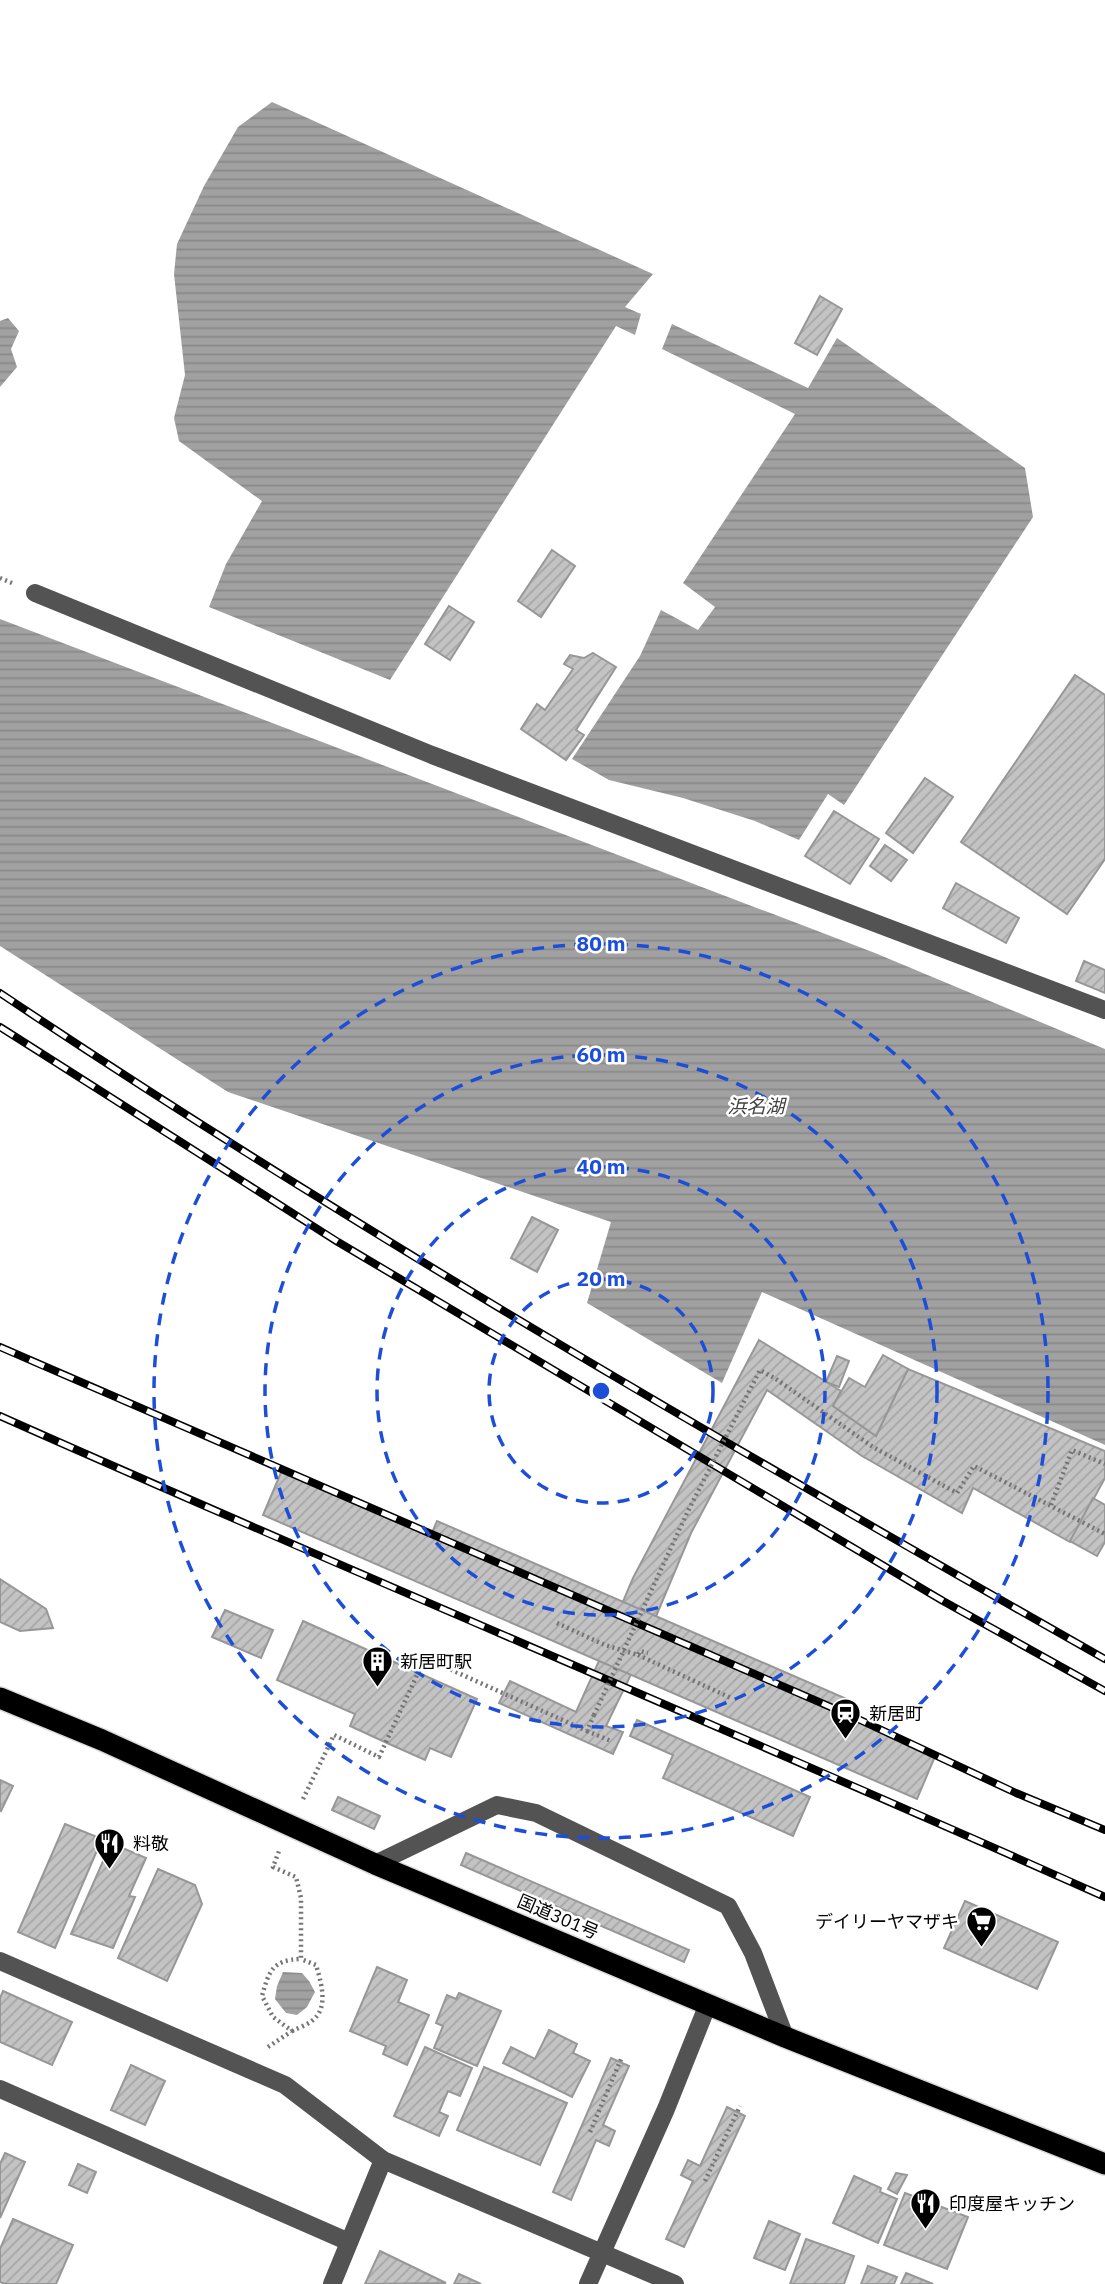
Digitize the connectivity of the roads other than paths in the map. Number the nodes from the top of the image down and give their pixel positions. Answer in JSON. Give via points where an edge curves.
{"nodes":[{"id":1,"x":35,"y":593,"type":"dead end"},
{"id":2,"x":1105,"y":1010,"type":"edge"},
{"id":3,"x":0,"y":1698,"type":"edge"},
{"id":4,"x":375,"y":1864,"type":"junction"},
{"id":5,"x":0,"y":1961,"type":"edge"},
{"id":6,"x":708,"y":2004,"type":"junction"},
{"id":7,"x":785,"y":2037,"type":"junction"},
{"id":8,"x":0,"y":2090,"type":"edge"},
{"id":9,"x":383,"y":2160,"type":"junction"},
{"id":10,"x":1105,"y":2164,"type":"edge"},
{"id":11,"x":349,"y":2242,"type":"junction"},
{"id":12,"x":601,"y":2254,"type":"junction"},
{"id":13,"x":332,"y":2284,"type":"edge"},
{"id":14,"x":588,"y":2284,"type":"edge"},
{"id":15,"x":675,"y":2284,"type":"edge"}],
"edges":[{"from":1,"to":2,"type":"street","via":[[445,760]]},
{"from":3,"to":4,"type":"highway","name":"国道301号"},
{"from":4,"to":6,"type":"highway","name":"国道301号"},
{"from":4,"to":7,"type":"street","via":[[497,1805],[536,1813],[728,1906],[753,1954]]},
{"from":5,"to":9,"type":"street","via":[[285,2085]]},
{"from":6,"to":7,"type":"highway","name":"国道301号"},
{"from":6,"to":12,"type":"street"},
{"from":7,"to":10,"type":"highway","name":"国道301号"},
{"from":8,"to":11,"type":"street"},
{"from":9,"to":11,"type":"street"},
{"from":9,"to":12,"type":"street"},
{"from":11,"to":13,"type":"street"},
{"from":12,"to":14,"type":"street"},
{"from":12,"to":15,"type":"street"}]}
